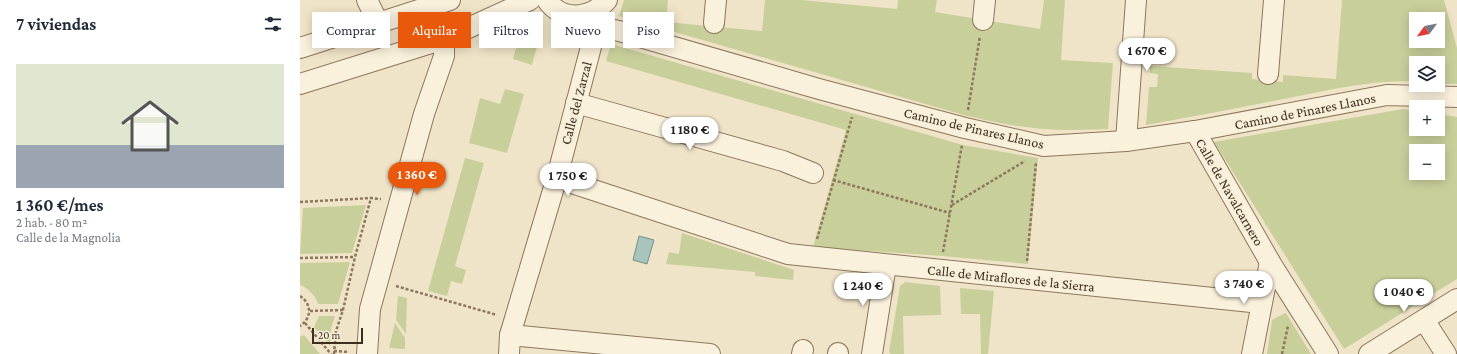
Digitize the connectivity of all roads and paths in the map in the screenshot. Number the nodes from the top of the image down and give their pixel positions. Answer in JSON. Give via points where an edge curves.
{"nodes":[{"id":1,"x":367,"y":0,"type":"edge"},
{"id":2,"x":450,"y":0,"type":"edge"},
{"id":3,"x":530,"y":0,"type":"edge"},
{"id":4,"x":547,"y":0,"type":"edge"},
{"id":5,"x":607,"y":0,"type":"edge"},
{"id":6,"x":716,"y":0,"type":"edge"},
{"id":7,"x":985,"y":0,"type":"edge"},
{"id":8,"x":1136,"y":0,"type":"edge"},
{"id":9,"x":1274,"y":0,"type":"edge"},
{"id":10,"x":373,"y":12,"type":"edge"},
{"id":11,"x":561,"y":12,"type":"edge"},
{"id":12,"x":599,"y":12,"type":"edge"},
{"id":13,"x":390,"y":20,"type":"edge"},
{"id":14,"x":983,"y":20,"type":"dead end"},
{"id":15,"x":714,"y":23,"type":"dead end"},
{"id":16,"x":471,"y":27,"type":"edge"},
{"id":17,"x":615,"y":29,"type":"edge"},
{"id":18,"x":312,"y":44,"type":"edge"},
{"id":19,"x":300,"y":48,"type":"edge"},
{"id":20,"x":415,"y":48,"type":"edge"},
{"id":21,"x":444,"y":48,"type":"edge"},
{"id":22,"x":591,"y":48,"type":"edge"},
{"id":23,"x":1268,"y":74,"type":"dead end"},
{"id":24,"x":300,"y":84,"type":"edge"},
{"id":25,"x":1457,"y":97,"type":"edge"},
{"id":26,"x":857,"y":99,"type":"junction"},
{"id":27,"x":576,"y":103,"type":"junction"},
{"id":28,"x":1195,"y":132,"type":"junction"},
{"id":29,"x":1126,"y":141,"type":"junction"},
{"id":30,"x":1032,"y":150,"type":"junction"},
{"id":31,"x":813,"y":173,"type":"joint"},
{"id":32,"x":557,"y":177,"type":"junction"},
{"id":33,"x":834,"y":180,"type":"junction"},
{"id":34,"x":300,"y":202,"type":"edge"},
{"id":35,"x":951,"y":205,"type":"dead end"},
{"id":36,"x":950,"y":213,"type":"dead end"},
{"id":37,"x":355,"y":257,"type":"junction"},
{"id":38,"x":300,"y":258,"type":"edge"},
{"id":39,"x":812,"y":262,"type":"junction"},
{"id":40,"x":1270,"y":262,"type":"junction"},
{"id":41,"x":886,"y":265,"type":"junction"},
{"id":42,"x":1026,"y":279,"type":"junction"},
{"id":43,"x":378,"y":281,"type":"junction"},
{"id":44,"x":300,"y":296,"type":"edge"},
{"id":45,"x":1457,"y":299,"type":"edge"},
{"id":46,"x":1261,"y":303,"type":"junction"},
{"id":47,"x":342,"y":310,"type":"junction"},
{"id":48,"x":310,"y":311,"type":"junction"},
{"id":49,"x":1303,"y":314,"type":"junction"},
{"id":50,"x":1424,"y":320,"type":"junction"},
{"id":51,"x":305,"y":323,"type":"junction"},
{"id":52,"x":300,"y":326,"type":"edge"},
{"id":53,"x":512,"y":327,"type":"junction"},
{"id":54,"x":641,"y":351,"type":"edge"},
{"id":55,"x":332,"y":354,"type":"edge"},
{"id":56,"x":367,"y":354,"type":"edge"},
{"id":57,"x":509,"y":354,"type":"edge"},
{"id":58,"x":710,"y":354,"type":"edge"},
{"id":59,"x":872,"y":354,"type":"edge"},
{"id":60,"x":1252,"y":354,"type":"edge"},
{"id":61,"x":1282,"y":354,"type":"edge"},
{"id":62,"x":1328,"y":354,"type":"edge"},
{"id":63,"x":1369,"y":354,"type":"edge"},
{"id":64,"x":1446,"y":354,"type":"edge"}],
"edges":[{"from":1,"to":10,"type":"street"},
{"from":2,"to":13,"type":"street"},
{"from":3,"to":16,"type":"street"},
{"from":4,"to":11,"type":"street","name":"Camino de Pinares Llanos"},
{"from":5,"to":12,"type":"street"},
{"from":6,"to":15,"type":"street"},
{"from":7,"to":14,"type":"street"},
{"from":8,"to":29,"type":"street"},
{"from":9,"to":23,"type":"street"},
{"from":17,"to":26,"type":"street","name":"Camino de Pinares Llanos"},
{"from":18,"to":19,"type":"street"},
{"from":20,"to":24,"type":"street"},
{"from":21,"to":43,"type":"street","via":[[444,56],[424,114]]},
{"from":22,"to":27,"type":"street","name":"Calle del Zarzal"},
{"from":25,"to":28,"type":"street","name":"Camino de Pinares Llanos","via":[[1387,95]]},
{"from":26,"to":30,"type":"street","name":"Camino de Pinares Llanos","via":[[965,128]]},
{"from":26,"to":33,"type":"path"},
{"from":27,"to":31,"type":"street","via":[[783,161]]},
{"from":27,"to":32,"type":"street","name":"Calle del Zarzal"},
{"from":28,"to":29,"type":"street","name":"Camino de Pinares Llanos"},
{"from":28,"to":40,"type":"street","name":"Calle de Navalcarnero"},
{"from":29,"to":30,"type":"street","name":"Camino de Pinares Llanos","via":[[1044,146]]},
{"from":30,"to":35,"type":"path"},
{"from":30,"to":42,"type":"path","via":[[1036,158]]},
{"from":31,"to":33,"type":"path"},
{"from":32,"to":39,"type":"street","name":"Calle de Miraflores de la Sierra"},
{"from":32,"to":53,"type":"street","name":"Calle del Zarzal"},
{"from":33,"to":36,"type":"path"},
{"from":33,"to":39,"type":"path"},
{"from":34,"to":37,"type":"path","via":[[371,198]]},
{"from":37,"to":38,"type":"path"},
{"from":37,"to":47,"type":"path"},
{"from":39,"to":41,"type":"street","name":"Calle de Miraflores de la Sierra","via":[[847,268]]},
{"from":40,"to":46,"type":"street"},
{"from":40,"to":49,"type":"street","name":"Calle de Navalcarnero"},
{"from":41,"to":42,"type":"street","name":"Calle de Miraflores de la Sierra"},
{"from":41,"to":59,"type":"street"},
{"from":42,"to":46,"type":"street","name":"Calle de Miraflores de la Sierra"},
{"from":43,"to":53,"type":"path"},
{"from":43,"to":56,"type":"street","via":[[370,309]]},
{"from":44,"to":48,"type":"path","via":[[308,304]]},
{"from":45,"to":50,"type":"street"},
{"from":46,"to":60,"type":"street"},
{"from":47,"to":48,"type":"path"},
{"from":47,"to":55,"type":"path"},
{"from":48,"to":51,"type":"path"},
{"from":49,"to":61,"type":"path","via":[[1288,326]]},
{"from":49,"to":62,"type":"street","name":"Calle de Navalcarnero"},
{"from":50,"to":63,"type":"street"},
{"from":50,"to":64,"type":"street"},
{"from":51,"to":52,"type":"path"},
{"from":51,"to":55,"type":"path"},
{"from":53,"to":54,"type":"street"},
{"from":53,"to":57,"type":"street","name":"Calle del Zarzal"},
{"from":54,"to":58,"type":"street"}]}
